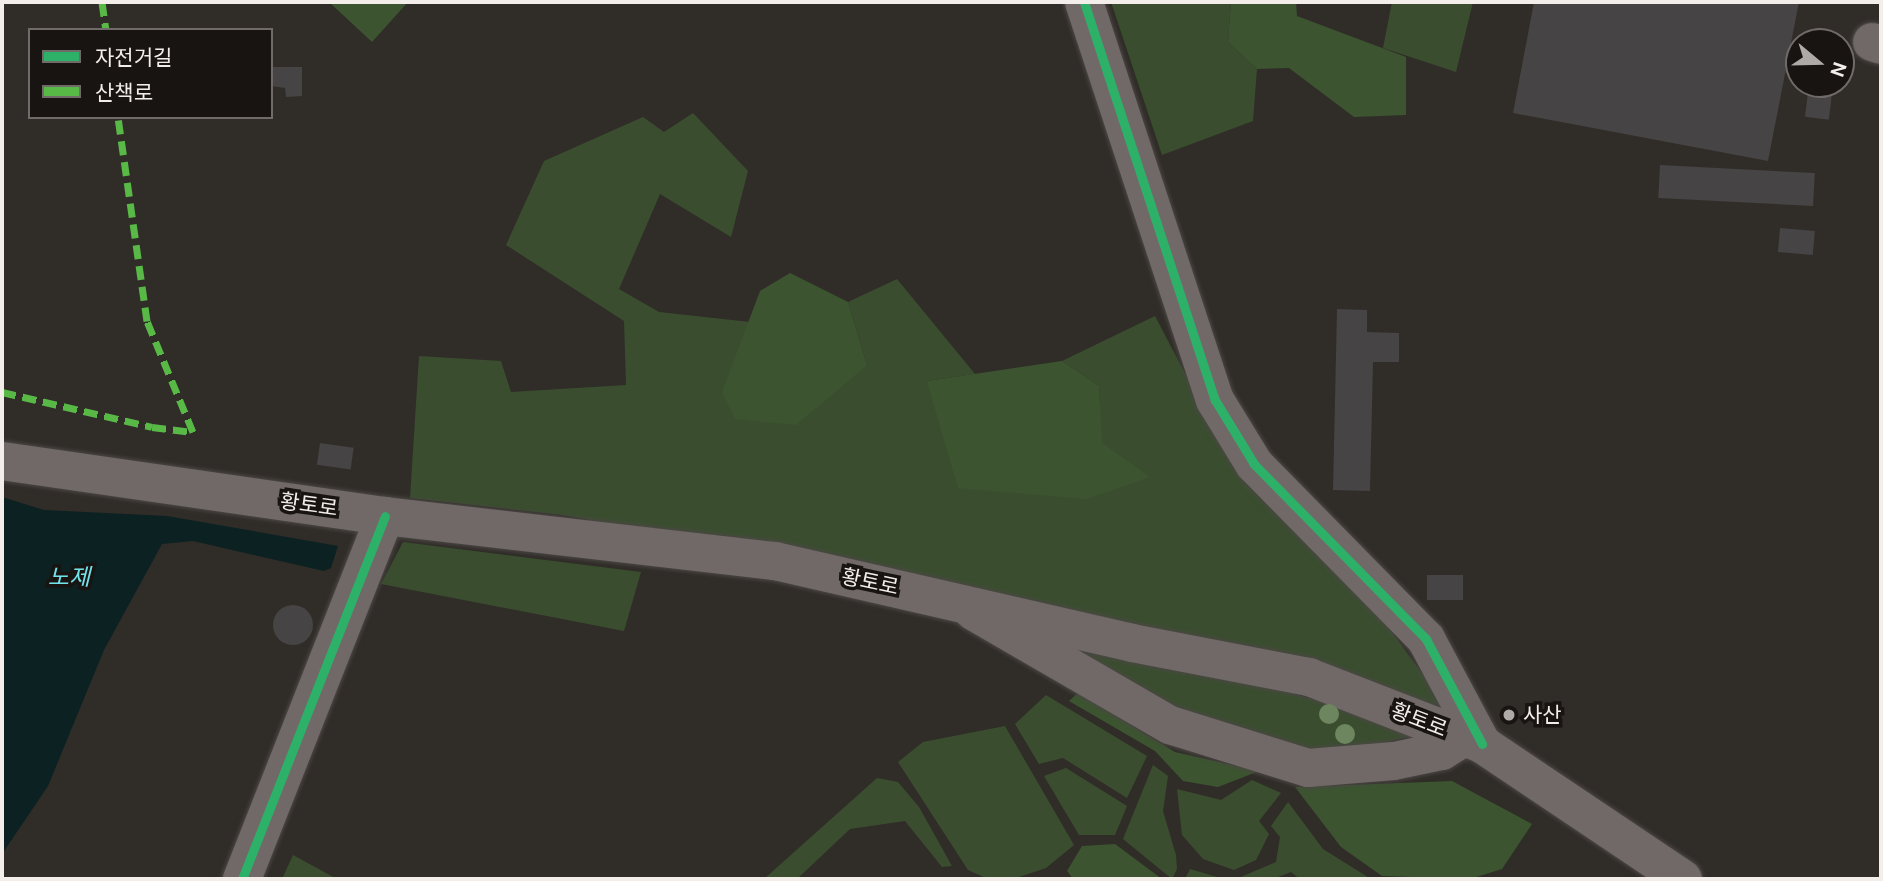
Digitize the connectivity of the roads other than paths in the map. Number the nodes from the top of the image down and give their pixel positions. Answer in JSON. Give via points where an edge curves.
{"nodes":[{"id":1,"x":1084,"y":2,"type":"edge"},
{"id":2,"x":2,"y":461,"type":"edge"},
{"id":3,"x":385,"y":516,"type":"junction"},
{"id":4,"x":959,"y":603,"type":"junction"},
{"id":5,"x":1473,"y":741,"type":"junction"},
{"id":6,"x":1641,"y":866,"type":"edge"},
{"id":7,"x":242,"y":879,"type":"edge"},
{"id":8,"x":1683,"y":879,"type":"edge"}],
"edges":[{"from":1,"to":5,"type":"main road","via":[[1215,400],[1254,464],[1426,639]]},
{"from":2,"to":3,"type":"main road","name":"황토로"},
{"from":3,"to":4,"type":"main road","name":"황토로","via":[[775,562]]},
{"from":3,"to":7,"type":"main road"},
{"from":4,"to":5,"type":"main road","name":"황토로","via":[[1309,677]]},
{"from":4,"to":5,"type":"main road","via":[[1170,725],[1308,768],[1394,761]]},
{"from":5,"to":6,"type":"main road","name":"황토로"},
{"from":6,"to":8,"type":"main road","name":"황토로"}]}
